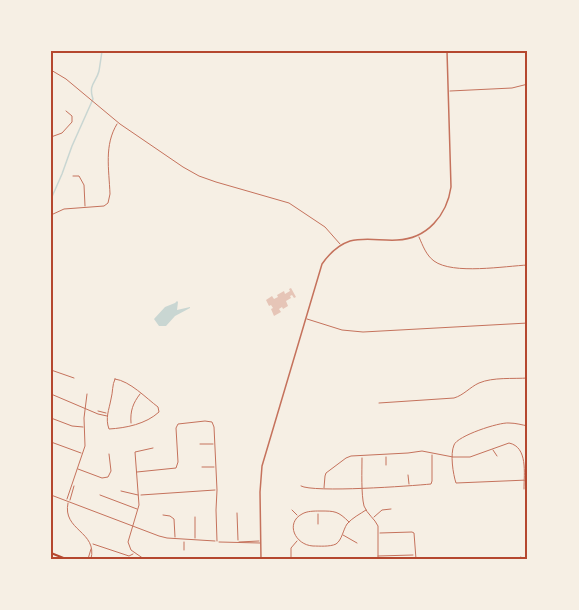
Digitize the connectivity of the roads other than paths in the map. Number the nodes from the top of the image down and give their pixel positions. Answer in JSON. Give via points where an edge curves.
{"nodes":[{"id":1,"x":447,"y":51,"type":"edge"},
{"id":2,"x":51,"y":70,"type":"edge"},
{"id":3,"x":528,"y":84,"type":"edge"},
{"id":4,"x":449,"y":91,"type":"junction"},
{"id":5,"x":66,"y":111,"type":"dead end"},
{"id":6,"x":119,"y":123,"type":"junction"},
{"id":7,"x":51,"y":137,"type":"edge"},
{"id":8,"x":73,"y":176,"type":"dead end"},
{"id":9,"x":85,"y":207,"type":"junction"},
{"id":10,"x":51,"y":215,"type":"edge"},
{"id":11,"x":418,"y":236,"type":"junction"},
{"id":12,"x":341,"y":245,"type":"junction"},
{"id":13,"x":528,"y":265,"type":"edge"},
{"id":14,"x":306,"y":318,"type":"junction"},
{"id":15,"x":528,"y":323,"type":"edge"},
{"id":16,"x":51,"y":370,"type":"edge"},
{"id":17,"x":74,"y":378,"type":"dead end"},
{"id":18,"x":528,"y":378,"type":"edge"},
{"id":19,"x":51,"y":394,"type":"edge"},
{"id":20,"x":87,"y":394,"type":"dead end"},
{"id":21,"x":140,"y":394,"type":"junction"},
{"id":22,"x":380,"y":403,"type":"dead end"},
{"id":23,"x":85,"y":407,"type":"junction"},
{"id":24,"x":107,"y":415,"type":"junction"},
{"id":25,"x":51,"y":418,"type":"edge"},
{"id":26,"x":131,"y":425,"type":"junction"},
{"id":27,"x":528,"y":426,"type":"edge"},
{"id":28,"x":85,"y":427,"type":"junction"},
{"id":29,"x":51,"y":442,"type":"edge"},
{"id":30,"x":200,"y":444,"type":"dead end"},
{"id":31,"x":214,"y":444,"type":"junction"},
{"id":32,"x":153,"y":448,"type":"dead end"},
{"id":33,"x":493,"y":449,"type":"junction"},
{"id":34,"x":433,"y":453,"type":"junction"},
{"id":35,"x":83,"y":454,"type":"junction"},
{"id":36,"x":109,"y":454,"type":"dead end"},
{"id":37,"x":386,"y":455,"type":"junction"},
{"id":38,"x":362,"y":456,"type":"junction"},
{"id":39,"x":496,"y":456,"type":"dead end"},
{"id":40,"x":453,"y":458,"type":"junction"},
{"id":41,"x":386,"y":465,"type":"dead end"},
{"id":42,"x":202,"y":467,"type":"dead end"},
{"id":43,"x":216,"y":467,"type":"junction"},
{"id":44,"x":77,"y":468,"type":"junction"},
{"id":45,"x":137,"y":472,"type":"junction"},
{"id":46,"x":408,"y":475,"type":"dead end"},
{"id":47,"x":524,"y":480,"type":"junction"},
{"id":48,"x":528,"y":480,"type":"edge"},
{"id":49,"x":301,"y":486,"type":"dead end"},
{"id":50,"x":409,"y":486,"type":"junction"},
{"id":51,"x":324,"y":488,"type":"junction"},
{"id":52,"x":363,"y":488,"type":"junction"},
{"id":53,"x":524,"y":489,"type":"dead end"},
{"id":54,"x":217,"y":490,"type":"junction"},
{"id":55,"x":121,"y":491,"type":"dead end"},
{"id":56,"x":51,"y":495,"type":"edge"},
{"id":57,"x":100,"y":495,"type":"dead end"},
{"id":58,"x":139,"y":495,"type":"junction"},
{"id":59,"x":68,"y":501,"type":"junction"},
{"id":60,"x":391,"y":509,"type":"dead end"},
{"id":61,"x":139,"y":510,"type":"junction"},
{"id":62,"x":291,"y":510,"type":"dead end"},
{"id":63,"x":366,"y":510,"type":"junction"},
{"id":64,"x":318,"y":511,"type":"junction"},
{"id":65,"x":237,"y":513,"type":"dead end"},
{"id":66,"x":163,"y":515,"type":"dead end"},
{"id":67,"x":299,"y":516,"type":"junction"},
{"id":68,"x":195,"y":517,"type":"dead end"},
{"id":69,"x":373,"y":518,"type":"junction"},
{"id":70,"x":349,"y":522,"type":"junction"},
{"id":71,"x":318,"y":524,"type":"dead end"},
{"id":72,"x":132,"y":526,"type":"junction"},
{"id":73,"x":378,"y":533,"type":"junction"},
{"id":74,"x":342,"y":535,"type":"junction"},
{"id":75,"x":175,"y":539,"type":"junction"},
{"id":76,"x":184,"y":540,"type":"junction"},
{"id":77,"x":195,"y":540,"type":"junction"},
{"id":78,"x":298,"y":540,"type":"junction"},
{"id":79,"x":217,"y":541,"type":"junction"},
{"id":80,"x":238,"y":542,"type":"junction"},
{"id":81,"x":261,"y":542,"type":"junction"},
{"id":82,"x":91,"y":543,"type":"junction"},
{"id":83,"x":357,"y":543,"type":"dead end"},
{"id":84,"x":92,"y":547,"type":"junction"},
{"id":85,"x":184,"y":550,"type":"dead end"},
{"id":86,"x":134,"y":552,"type":"junction"},
{"id":87,"x":51,"y":553,"type":"edge"},
{"id":88,"x":415,"y":555,"type":"junction"},
{"id":89,"x":378,"y":556,"type":"junction"},
{"id":90,"x":66,"y":559,"type":"edge"},
{"id":91,"x":88,"y":559,"type":"edge"},
{"id":92,"x":92,"y":559,"type":"edge"},
{"id":93,"x":144,"y":559,"type":"edge"},
{"id":94,"x":261,"y":559,"type":"edge"},
{"id":95,"x":280,"y":559,"type":"edge"},
{"id":96,"x":291,"y":559,"type":"edge"},
{"id":97,"x":378,"y":559,"type":"edge"},
{"id":98,"x":416,"y":559,"type":"edge"}],
"edges":[{"from":1,"to":4,"type":"street"},
{"from":2,"to":6,"type":"street"},
{"from":3,"to":4,"type":"street"},
{"from":4,"to":11,"type":"street","via":[[450,195],[438,220]]},
{"from":5,"to":7,"type":"street","via":[[72,122],[62,133]]},
{"from":6,"to":9,"type":"street","via":[[108,147],[109,201],[104,206]]},
{"from":6,"to":12,"type":"street","via":[[199,176],[292,205],[325,227]]},
{"from":8,"to":9,"type":"street","via":[[79,176],[84,185]]},
{"from":9,"to":10,"type":"street"},
{"from":11,"to":12,"type":"street","via":[[357,240]]},
{"from":11,"to":13,"type":"street","via":[[429,255],[449,268]]},
{"from":12,"to":14,"type":"street","via":[[322,264]]},
{"from":14,"to":15,"type":"street","via":[[342,330],[363,332]]},
{"from":14,"to":81,"type":"street","via":[[261,474]]},
{"from":16,"to":17,"type":"street"},
{"from":18,"to":22,"type":"street","via":[[485,381],[454,398]]},
{"from":19,"to":23,"type":"street"},
{"from":20,"to":23,"type":"street"},
{"from":21,"to":24,"type":"street","via":[[125,382],[114,380]]},
{"from":21,"to":26,"type":"street","via":[[131,409]]},
{"from":21,"to":26,"type":"street","via":[[159,411],[149,420]]},
{"from":23,"to":24,"type":"street"},
{"from":23,"to":28,"type":"street"},
{"from":24,"to":26,"type":"street","via":[[110,429]]},
{"from":25,"to":28,"type":"street"},
{"from":27,"to":40,"type":"street","via":[[496,424],[457,440]]},
{"from":28,"to":35,"type":"street"},
{"from":29,"to":35,"type":"street"},
{"from":30,"to":31,"type":"street"},
{"from":31,"to":43,"type":"street"},
{"from":31,"to":45,"type":"street","via":[[212,422],[179,423],[177,467]]},
{"from":32,"to":45,"type":"street","via":[[135,452]]},
{"from":33,"to":39,"type":"street"},
{"from":33,"to":40,"type":"street","via":[[472,457]]},
{"from":33,"to":47,"type":"street","via":[[509,443],[519,448]]},
{"from":34,"to":37,"type":"street"},
{"from":34,"to":40,"type":"street"},
{"from":34,"to":50,"type":"street","via":[[432,484]]},
{"from":35,"to":44,"type":"street"},
{"from":36,"to":44,"type":"street","via":[[111,471],[106,478]]},
{"from":37,"to":38,"type":"street"},
{"from":37,"to":41,"type":"street"},
{"from":38,"to":51,"type":"street","via":[[346,458],[328,471]]},
{"from":38,"to":52,"type":"street"},
{"from":40,"to":47,"type":"street","via":[[456,483]]},
{"from":42,"to":43,"type":"street"},
{"from":43,"to":54,"type":"street"},
{"from":44,"to":59,"type":"street"},
{"from":45,"to":58,"type":"street"},
{"from":46,"to":50,"type":"street"},
{"from":47,"to":48,"type":"street"},
{"from":47,"to":53,"type":"street"},
{"from":49,"to":51,"type":"street"},
{"from":50,"to":52,"type":"street"},
{"from":51,"to":52,"type":"street"},
{"from":52,"to":63,"type":"street"},
{"from":54,"to":58,"type":"street"},
{"from":54,"to":79,"type":"street"},
{"from":55,"to":58,"type":"street"},
{"from":56,"to":59,"type":"street"},
{"from":57,"to":61,"type":"street"},
{"from":58,"to":61,"type":"street"},
{"from":59,"to":72,"type":"street"},
{"from":59,"to":82,"type":"street","via":[[68,518]]},
{"from":60,"to":69,"type":"street","via":[[382,510]]},
{"from":61,"to":72,"type":"street"},
{"from":62,"to":67,"type":"street"},
{"from":63,"to":69,"type":"street"},
{"from":63,"to":70,"type":"street"},
{"from":64,"to":67,"type":"street"},
{"from":64,"to":70,"type":"street","via":[[335,511]]},
{"from":64,"to":71,"type":"street"},
{"from":65,"to":80,"type":"street"},
{"from":66,"to":75,"type":"street","via":[[174,519]]},
{"from":67,"to":78,"type":"street","via":[[294,530]]},
{"from":68,"to":77,"type":"street"},
{"from":69,"to":73,"type":"street"},
{"from":70,"to":74,"type":"street"},
{"from":72,"to":75,"type":"street"},
{"from":72,"to":86,"type":"street","via":[[128,542]]},
{"from":73,"to":88,"type":"street","via":[[411,531]]},
{"from":73,"to":89,"type":"street"},
{"from":74,"to":78,"type":"street","via":[[329,546],[310,546]]},
{"from":74,"to":83,"type":"street"},
{"from":75,"to":76,"type":"street"},
{"from":76,"to":77,"type":"street"},
{"from":76,"to":85,"type":"street"},
{"from":77,"to":79,"type":"street"},
{"from":78,"to":96,"type":"street","via":[[291,546]]},
{"from":79,"to":80,"type":"street"},
{"from":80,"to":81,"type":"street"},
{"from":81,"to":94,"type":"street"},
{"from":82,"to":84,"type":"street"},
{"from":82,"to":86,"type":"street","via":[[129,556]]},
{"from":84,"to":91,"type":"street"},
{"from":84,"to":92,"type":"street"},
{"from":86,"to":93,"type":"street"},
{"from":87,"to":90,"type":"main road"},
{"from":88,"to":89,"type":"street"},
{"from":88,"to":98,"type":"street"},
{"from":89,"to":97,"type":"street"},
{"from":95,"to":96,"type":"street"}]}
